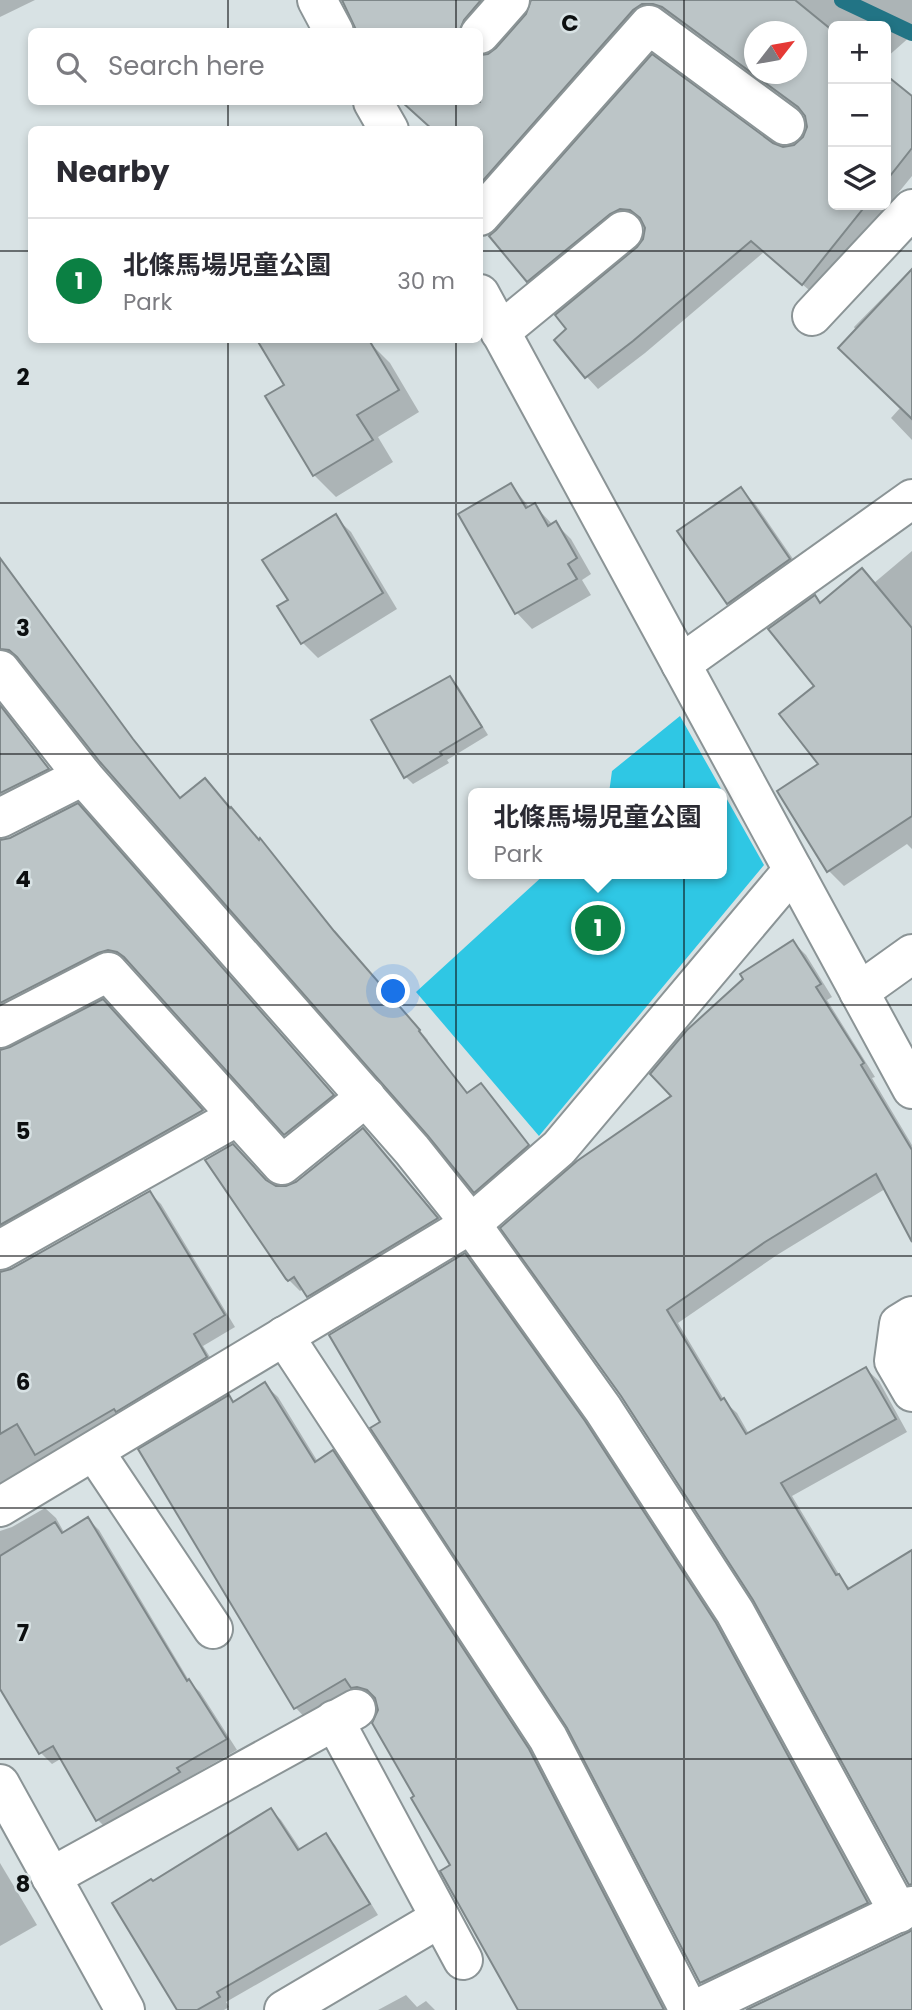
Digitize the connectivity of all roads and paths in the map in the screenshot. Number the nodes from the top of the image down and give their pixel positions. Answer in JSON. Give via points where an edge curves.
{"nodes":[{"id":1,"x":317,"y":0,"type":"edge"},
{"id":2,"x":510,"y":0,"type":"edge"},
{"id":3,"x":332,"y":28,"type":"edge"},
{"id":4,"x":483,"y":31,"type":"edge"},
{"id":5,"x":375,"y":105,"type":"edge"},
{"id":6,"x":785,"y":125,"type":"dead end"},
{"id":7,"x":387,"y":126,"type":"edge"},
{"id":8,"x":912,"y":209,"type":"edge"},
{"id":9,"x":483,"y":212,"type":"edge"},
{"id":10,"x":622,"y":231,"type":"dead end"},
{"id":11,"x":483,"y":300,"type":"edge"},
{"id":12,"x":812,"y":316,"type":"dead end"},
{"id":13,"x":500,"y":332,"type":"junction"},
{"id":14,"x":912,"y":499,"type":"edge"},
{"id":15,"x":681,"y":664,"type":"junction"},
{"id":16,"x":0,"y":670,"type":"edge"},
{"id":17,"x":83,"y":776,"type":"junction"},
{"id":18,"x":0,"y":818,"type":"edge"},
{"id":19,"x":793,"y":870,"type":"junction"},
{"id":20,"x":912,"y":954,"type":"edge"},
{"id":21,"x":859,"y":992,"type":"junction"},
{"id":22,"x":0,"y":1028,"type":"edge"},
{"id":23,"x":912,"y":1089,"type":"edge"},
{"id":24,"x":366,"y":1097,"type":"junction"},
{"id":25,"x":237,"y":1116,"type":"junction"},
{"id":26,"x":471,"y":1224,"type":"junction"},
{"id":27,"x":0,"y":1250,"type":"edge"},
{"id":28,"x":912,"y":1316,"type":"edge"},
{"id":29,"x":284,"y":1336,"type":"junction"},
{"id":30,"x":912,"y":1392,"type":"edge"},
{"id":31,"x":94,"y":1451,"type":"junction"},
{"id":32,"x":0,"y":1507,"type":"edge"},
{"id":33,"x":213,"y":1629,"type":"dead end"},
{"id":34,"x":3,"y":1794,"type":"edge"},
{"id":35,"x":51,"y":1877,"type":"junction"},
{"id":36,"x":905,"y":1910,"type":"edge"},
{"id":37,"x":440,"y":1918,"type":"junction"},
{"id":38,"x":463,"y":1960,"type":"dead end"},
{"id":39,"x":125,"y":2010,"type":"edge"},
{"id":40,"x":284,"y":2010,"type":"edge"},
{"id":41,"x":689,"y":2010,"type":"edge"},
{"id":42,"x":695,"y":2010,"type":"edge"}],
"edges":[{"from":1,"to":3,"type":"street"},
{"from":2,"to":4,"type":"street"},
{"from":5,"to":7,"type":"street"},
{"from":6,"to":9,"type":"street","via":[[649,25]]},
{"from":8,"to":12,"type":"street"},
{"from":10,"to":13,"type":"street"},
{"from":11,"to":13,"type":"street"},
{"from":13,"to":15,"type":"street"},
{"from":14,"to":15,"type":"street"},
{"from":15,"to":19,"type":"street"},
{"from":16,"to":17,"type":"street"},
{"from":17,"to":18,"type":"street"},
{"from":17,"to":24,"type":"street"},
{"from":19,"to":21,"type":"street"},
{"from":19,"to":26,"type":"street","via":[[559,1148]]},
{"from":20,"to":21,"type":"street"},
{"from":21,"to":23,"type":"street"},
{"from":22,"to":25,"type":"street","via":[[108,972]]},
{"from":24,"to":25,"type":"street","via":[[282,1166]]},
{"from":24,"to":26,"type":"street"},
{"from":25,"to":27,"type":"street"},
{"from":26,"to":29,"type":"street"},
{"from":26,"to":36,"type":"street","via":[[603,1409],[735,1612]]},
{"from":28,"to":30,"type":"street","via":[[900,1324],[894,1361]]},
{"from":29,"to":31,"type":"street"},
{"from":29,"to":41,"type":"street","via":[[548,1738]]},
{"from":31,"to":32,"type":"street"},
{"from":31,"to":33,"type":"street"},
{"from":34,"to":35,"type":"street"},
{"from":35,"to":37,"type":"street","via":[[345,1715]]},
{"from":35,"to":39,"type":"street"},
{"from":36,"to":42,"type":"street"},
{"from":37,"to":38,"type":"street"},
{"from":37,"to":40,"type":"street"}]}
